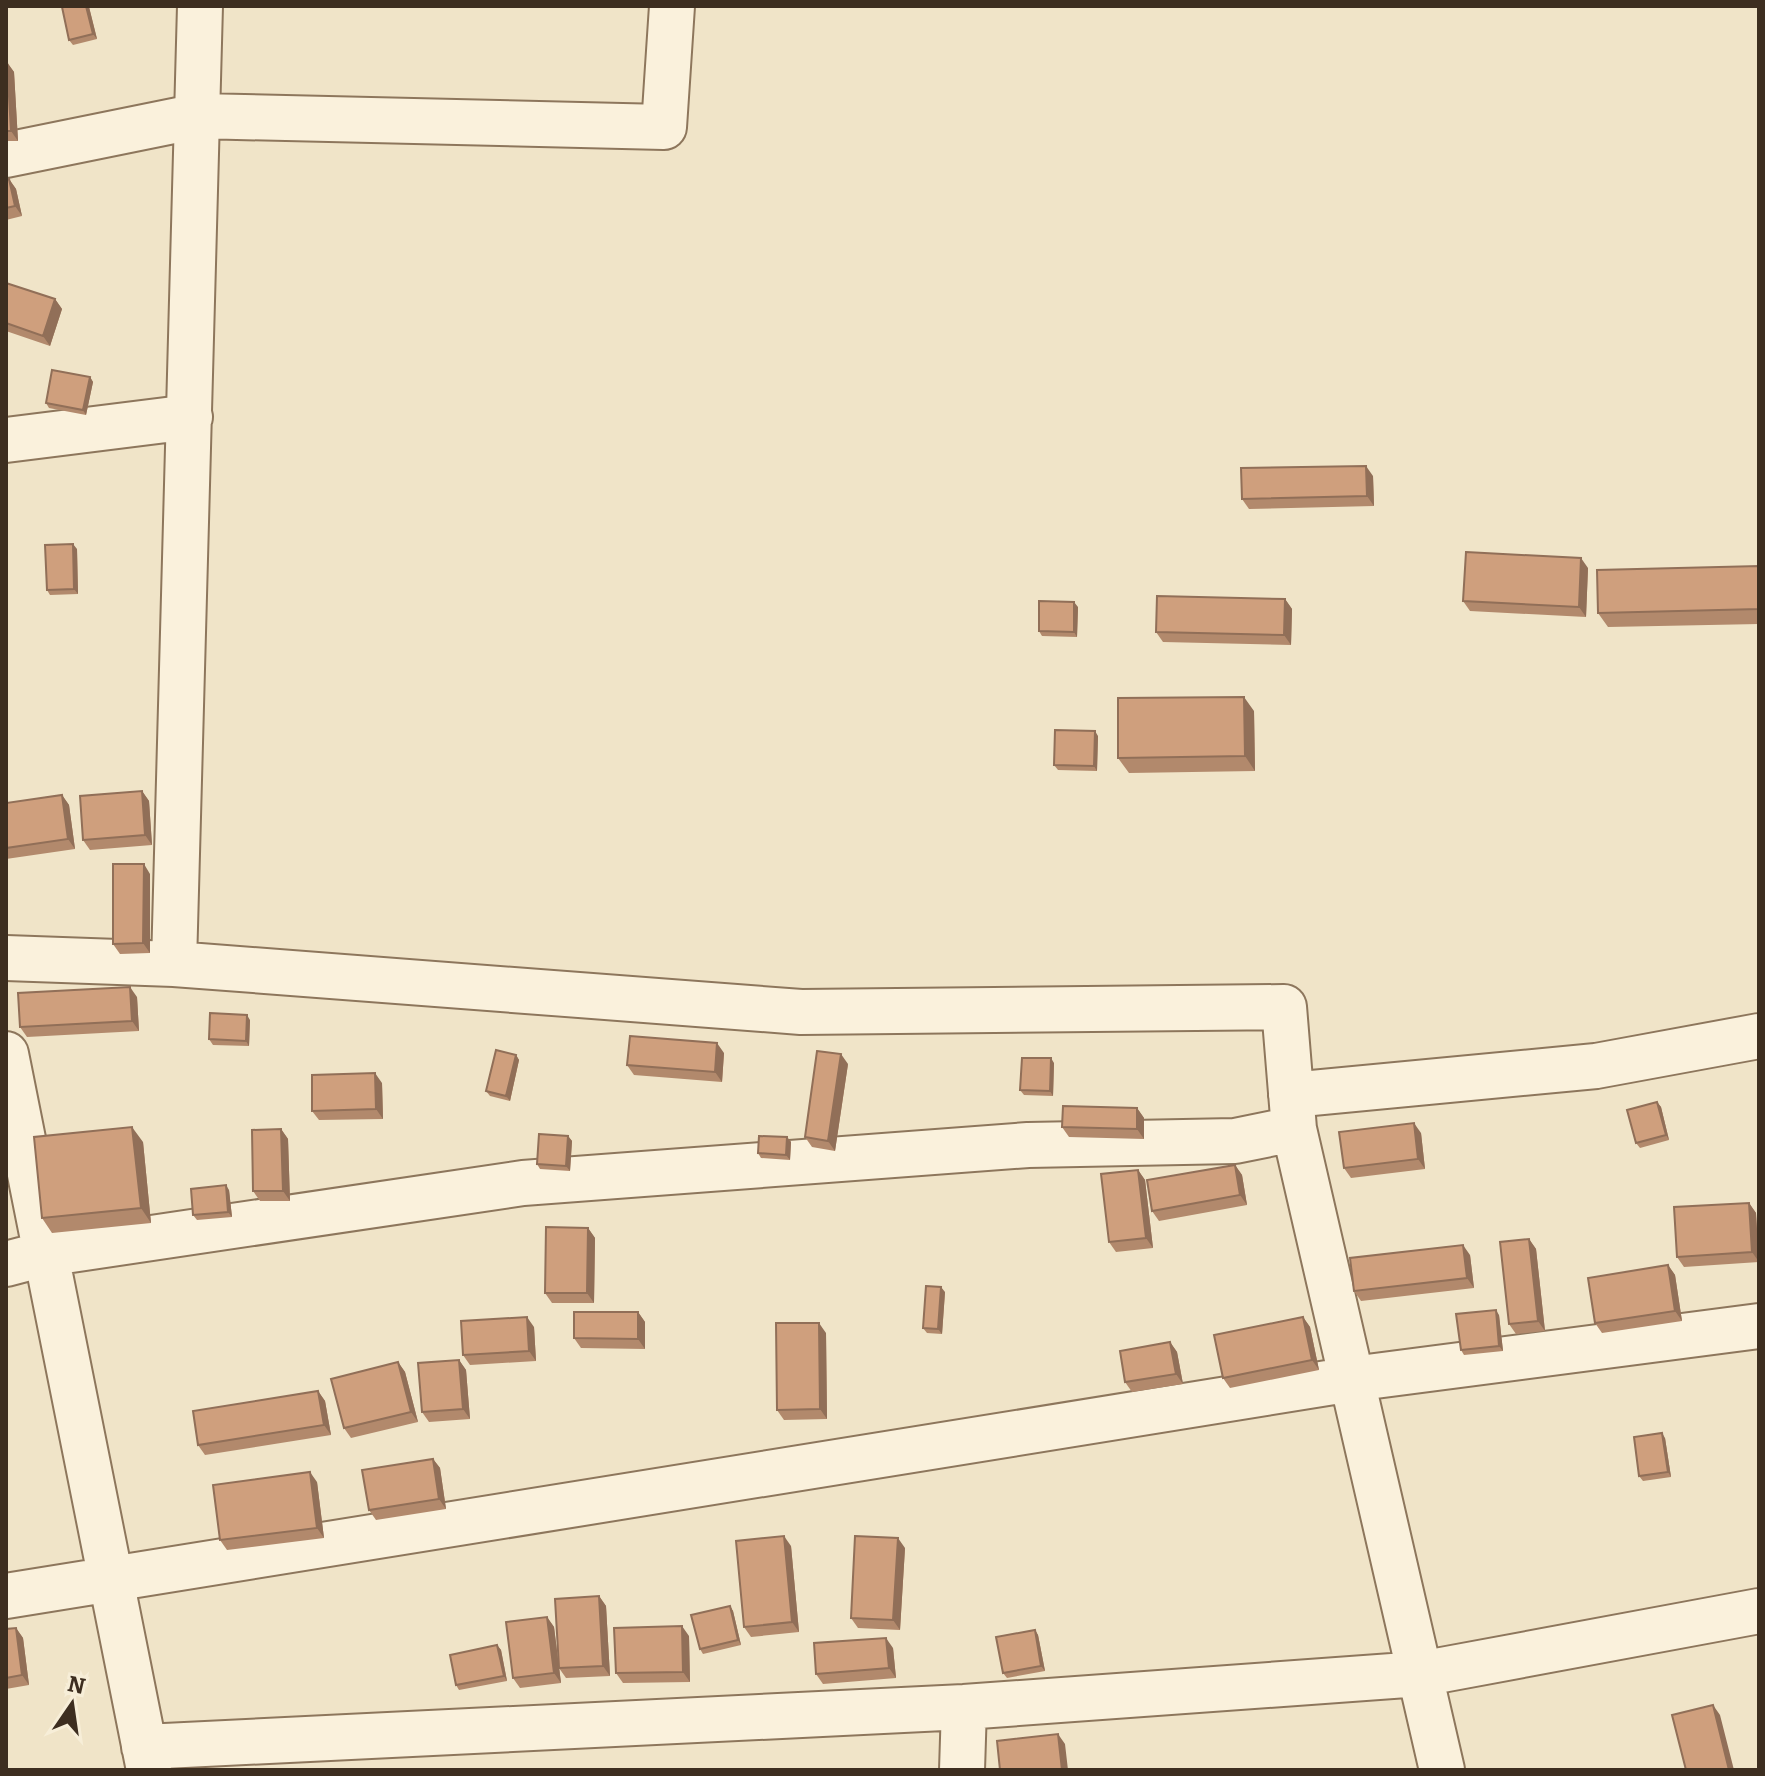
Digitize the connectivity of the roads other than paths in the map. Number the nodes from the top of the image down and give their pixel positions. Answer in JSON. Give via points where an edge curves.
{"nodes":[{"id":1,"x":200,"y":6,"type":"edge"},
{"id":2,"x":672,"y":6,"type":"edge"},
{"id":3,"x":198,"y":116,"type":"junction"},
{"id":4,"x":6,"y":155,"type":"edge"},
{"id":5,"x":190,"y":417,"type":"junction"},
{"id":6,"x":6,"y":440,"type":"edge"},
{"id":7,"x":6,"y":958,"type":"edge"},
{"id":8,"x":174,"y":964,"type":"junction"},
{"id":9,"x":1759,"y":1036,"type":"edge"},
{"id":10,"x":6,"y":1054,"type":"edge"},
{"id":11,"x":1293,"y":1112,"type":"junction"},
{"id":12,"x":25,"y":1259,"type":"edge"},
{"id":13,"x":1759,"y":1326,"type":"edge"},
{"id":14,"x":1352,"y":1379,"type":"junction"},
{"id":15,"x":111,"y":1582,"type":"junction"},
{"id":16,"x":6,"y":1596,"type":"edge"},
{"id":17,"x":1759,"y":1611,"type":"edge"},
{"id":18,"x":1420,"y":1674,"type":"junction"},
{"id":19,"x":964,"y":1707,"type":"junction"},
{"id":20,"x":146,"y":1758,"type":"edge"},
{"id":21,"x":962,"y":1770,"type":"edge"},
{"id":22,"x":1442,"y":1770,"type":"edge"}],
"edges":[{"from":1,"to":3,"type":"street"},
{"from":2,"to":3,"type":"street","via":[[664,127]]},
{"from":3,"to":4,"type":"street"},
{"from":3,"to":5,"type":"street"},
{"from":5,"to":6,"type":"street"},
{"from":5,"to":8,"type":"street"},
{"from":7,"to":8,"type":"street"},
{"from":8,"to":11,"type":"street","via":[[801,1012],[1284,1007]]},
{"from":9,"to":11,"type":"street"},
{"from":10,"to":12,"type":"street"},
{"from":11,"to":12,"type":"street","via":[[1235,1141],[1028,1145],[523,1183]]},
{"from":11,"to":14,"type":"street"},
{"from":12,"to":15,"type":"street"},
{"from":13,"to":14,"type":"street"},
{"from":14,"to":15,"type":"street"},
{"from":14,"to":18,"type":"street"},
{"from":15,"to":16,"type":"street"},
{"from":15,"to":20,"type":"street"},
{"from":17,"to":18,"type":"street"},
{"from":18,"to":19,"type":"street"},
{"from":18,"to":22,"type":"street"},
{"from":19,"to":20,"type":"street"},
{"from":19,"to":21,"type":"street"}]}
